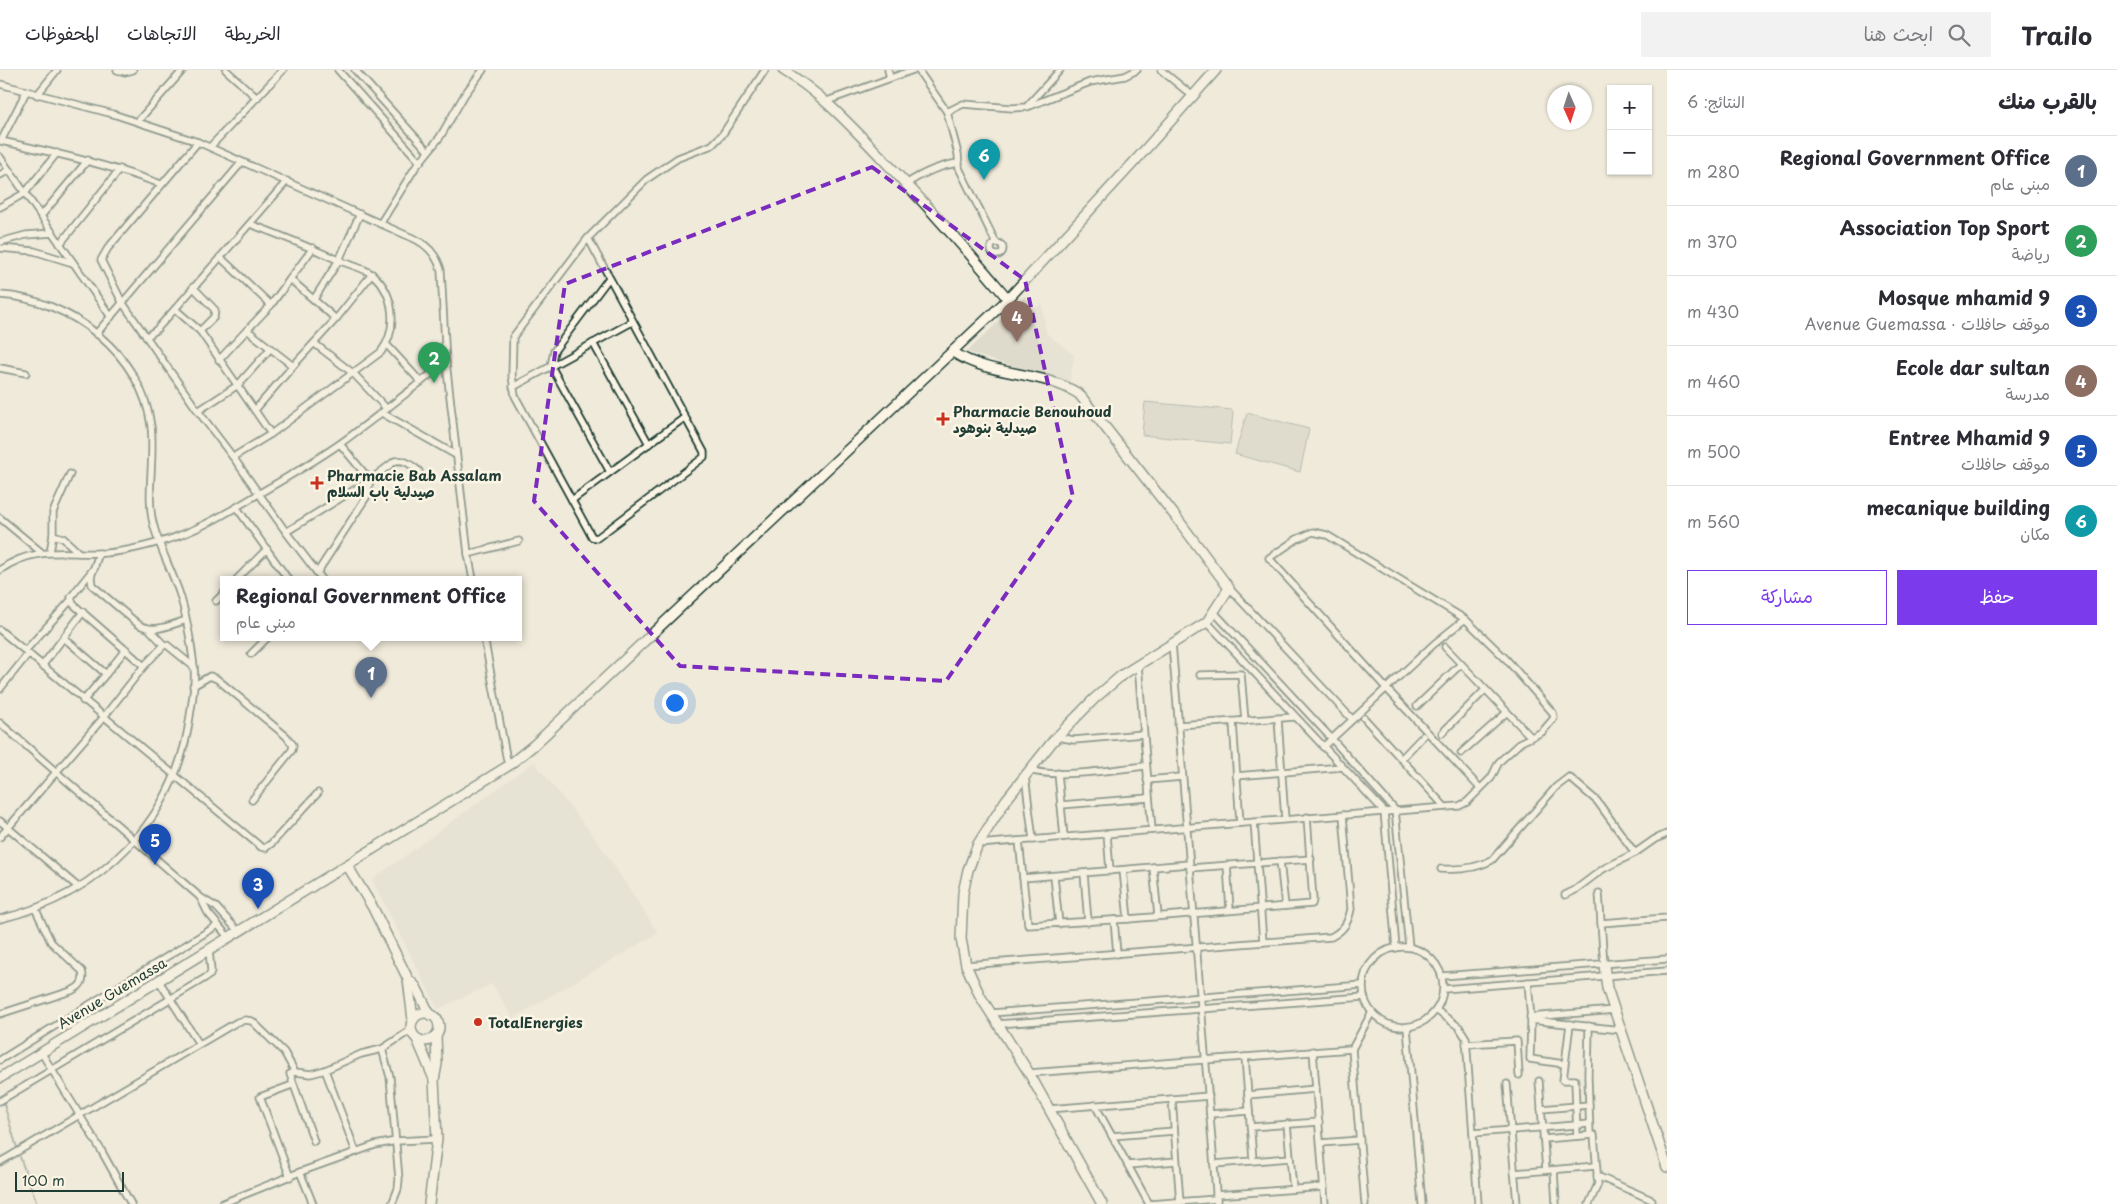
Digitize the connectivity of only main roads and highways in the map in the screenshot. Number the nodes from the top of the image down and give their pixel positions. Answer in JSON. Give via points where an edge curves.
{"nodes":[{"id":1,"x":783,"y":70,"type":"edge"},
{"id":2,"x":1216,"y":70,"type":"edge"},
{"id":3,"x":1008,"y":299,"type":"junction"},
{"id":4,"x":953,"y":352,"type":"junction"},
{"id":5,"x":347,"y":865,"type":"junction"},
{"id":6,"x":1604,"y":965,"type":"road end"},
{"id":7,"x":408,"y":979,"type":"junction"},
{"id":8,"x":430,"y":1014,"type":"junction"},
{"id":9,"x":413,"y":1020,"type":"junction"},
{"id":10,"x":436,"y":1035,"type":"junction"},
{"id":11,"x":417,"y":1039,"type":"junction"},
{"id":12,"x":0,"y":1078,"type":"edge"},
{"id":13,"x":434,"y":1080,"type":"junction"},
{"id":14,"x":1664,"y":1150,"type":"edge"},
{"id":15,"x":1667,"y":1167,"type":"edge"},
{"id":16,"x":429,"y":1204,"type":"edge"},
{"id":17,"x":1102,"y":1204,"type":"edge"}],
"edges":[{"from":1,"to":3,"type":"main road","via":[[827,101]]},
{"from":2,"to":3,"type":"main road","name":"Avenue Guemassa"},
{"from":3,"to":4,"type":"main road","name":"Avenue Guemassa"},
{"from":4,"to":5,"type":"main road","name":"Avenue Guemassa","via":[[534,746],[508,766]]},
{"from":4,"to":17,"type":"main road","via":[[968,362],[1062,386],[1079,394],[1229,588],[1207,622],[1138,665],[1094,699],[1057,737],[1006,800],[978,844],[963,893],[961,940],[966,966],[980,996],[1029,1073]]},
{"from":5,"to":7,"type":"main road","via":[[374,908]]},
{"from":5,"to":12,"type":"main road","name":"Avenue Guemassa"},
{"from":6,"to":14,"type":"main road","via":[[1621,1030]]},
{"from":7,"to":8,"type":"main road","via":[[416,987]]},
{"from":7,"to":9,"type":"main road"},
{"from":8,"to":9,"type":"main road","via":[[422,1014]]},
{"from":8,"to":10,"type":"main road","via":[[438,1023]]},
{"from":9,"to":11,"type":"main road","via":[[412,1030]]},
{"from":10,"to":11,"type":"main road","via":[[428,1041]]},
{"from":10,"to":13,"type":"main road"},
{"from":11,"to":13,"type":"main road"},
{"from":13,"to":16,"type":"main road","via":[[437,1139]]},
{"from":14,"to":15,"type":"main road"}]}
